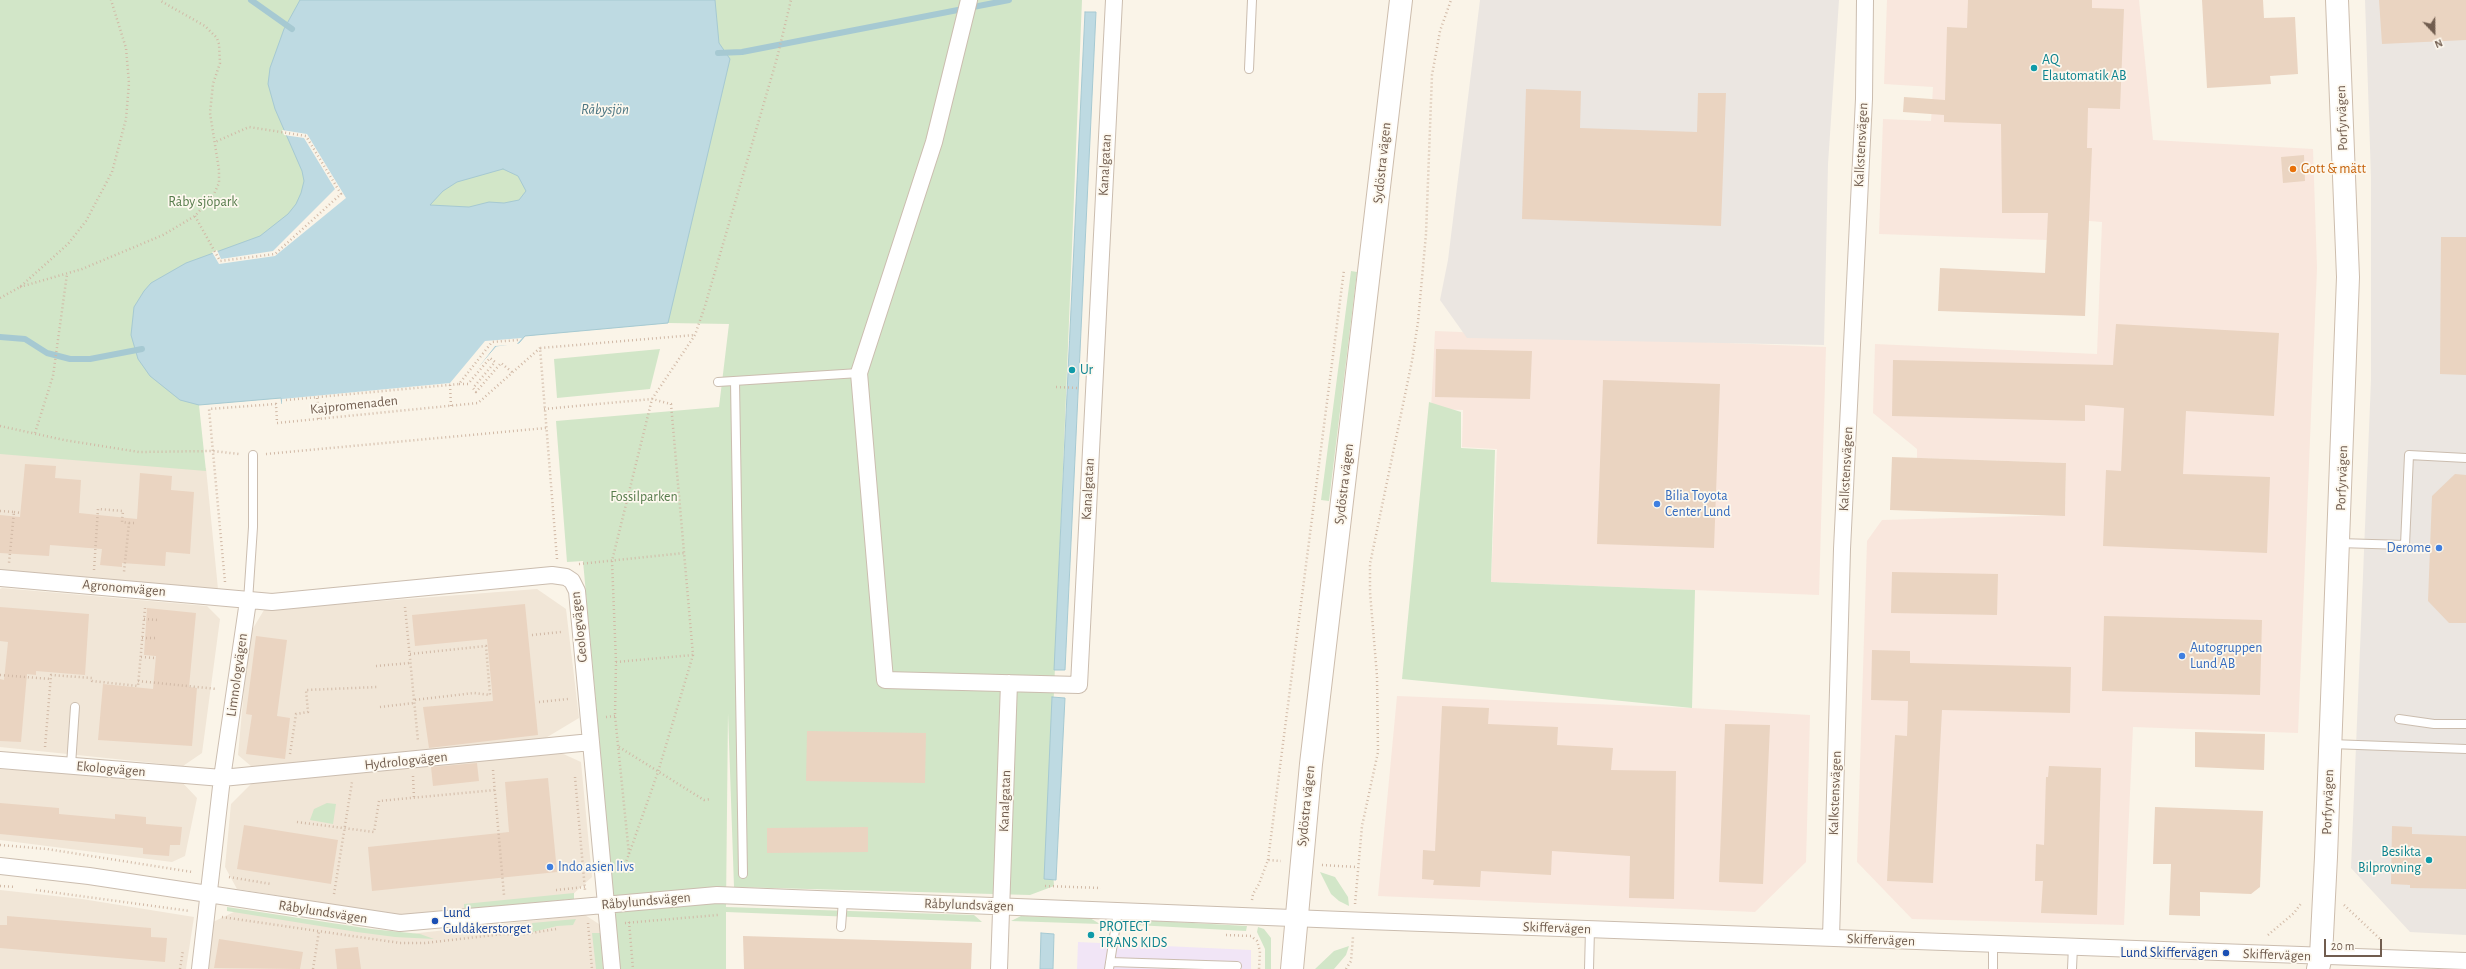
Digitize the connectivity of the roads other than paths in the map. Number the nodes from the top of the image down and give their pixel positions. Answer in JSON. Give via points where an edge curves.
{"nodes":[{"id":1,"x":969,"y":0,"type":"edge"},
{"id":2,"x":1114,"y":0,"type":"edge"},
{"id":3,"x":1252,"y":0,"type":"edge"},
{"id":4,"x":1400,"y":0,"type":"edge"},
{"id":5,"x":1865,"y":0,"type":"edge"},
{"id":6,"x":2337,"y":0,"type":"edge"},
{"id":7,"x":1249,"y":69,"type":"dead end"},
{"id":8,"x":859,"y":373,"type":"junction"},
{"id":9,"x":735,"y":381,"type":"junction"},
{"id":10,"x":718,"y":382,"type":"dead end"},
{"id":11,"x":253,"y":455,"type":"road end"},
{"id":12,"x":2466,"y":458,"type":"edge"},
{"id":13,"x":2339,"y":542,"type":"junction"},
{"id":14,"x":0,"y":578,"type":"edge"},
{"id":15,"x":248,"y":601,"type":"junction"},
{"id":16,"x":1009,"y":683,"type":"junction"},
{"id":17,"x":75,"y":707,"type":"dead end"},
{"id":18,"x":2399,"y":719,"type":"dead end"},
{"id":19,"x":2466,"y":724,"type":"edge"},
{"id":20,"x":590,"y":742,"type":"junction"},
{"id":21,"x":2330,"y":744,"type":"junction"},
{"id":22,"x":2466,"y":749,"type":"edge"},
{"id":23,"x":0,"y":760,"type":"edge"},
{"id":24,"x":71,"y":765,"type":"junction"},
{"id":25,"x":222,"y":778,"type":"junction"},
{"id":26,"x":0,"y":866,"type":"edge"},
{"id":27,"x":743,"y":874,"type":"dead end"},
{"id":28,"x":210,"y":894,"type":"junction"},
{"id":29,"x":843,"y":900,"type":"junction"},
{"id":30,"x":606,"y":904,"type":"junction"},
{"id":31,"x":1001,"y":906,"type":"junction"},
{"id":32,"x":1118,"y":911,"type":"junction"},
{"id":33,"x":1296,"y":918,"type":"junction"},
{"id":34,"x":841,"y":927,"type":"dead end"},
{"id":35,"x":1590,"y":929,"type":"junction"},
{"id":36,"x":1831,"y":938,"type":"junction"},
{"id":37,"x":1993,"y":944,"type":"junction"},
{"id":38,"x":2073,"y":946,"type":"junction"},
{"id":39,"x":2466,"y":961,"type":"edge"},
{"id":40,"x":1110,"y":965,"type":"edge"},
{"id":41,"x":2321,"y":965,"type":"edge"},
{"id":42,"x":1237,"y":966,"type":"dead end"},
{"id":43,"x":200,"y":969,"type":"edge"},
{"id":44,"x":612,"y":969,"type":"edge"},
{"id":45,"x":999,"y":969,"type":"edge"},
{"id":46,"x":1292,"y":969,"type":"edge"},
{"id":47,"x":1589,"y":969,"type":"edge"},
{"id":48,"x":1993,"y":969,"type":"edge"},
{"id":49,"x":2072,"y":969,"type":"edge"}],
"edges":[{"from":1,"to":8,"type":"street","via":[[934,142]]},
{"from":2,"to":16,"type":"street","name":"Kanalgatan","via":[[1079,685]]},
{"from":3,"to":7,"type":"lane"},
{"from":4,"to":33,"type":"main road","name":"Sydöstra vägen","via":[[1310,764]]},
{"from":5,"to":36,"type":"street","name":"Kalkstensvägen","via":[[1864,99],[1842,549]]},
{"from":6,"to":13,"type":"main road","name":"Porfyrvägen","via":[[2348,277]]},
{"from":8,"to":9,"type":"lane"},
{"from":8,"to":16,"type":"street","via":[[885,680]]},
{"from":9,"to":10,"type":"lane"},
{"from":9,"to":27,"type":"lane"},
{"from":11,"to":15,"type":"lane","name":"Limnologvägen","via":[[253,527]]},
{"from":12,"to":13,"type":"lane","via":[[2409,455],[2405,545]]},
{"from":13,"to":21,"type":"main road","name":"Porfyrvägen"},
{"from":14,"to":15,"type":"street","name":"Agronomvägen"},
{"from":15,"to":20,"type":"street","name":"Geologvägen","via":[[272,602],[559,575],[572,581],[577,591]]},
{"from":15,"to":25,"type":"street","name":"Limnologvägen"},
{"from":16,"to":31,"type":"street","name":"Kanalgatan"},
{"from":17,"to":24,"type":"lane"},
{"from":18,"to":19,"type":"lane","via":[[2434,724]]},
{"from":20,"to":25,"type":"street","name":"Hydrologvägen"},
{"from":20,"to":30,"type":"street","name":"Geologvägen"},
{"from":21,"to":22,"type":"lane"},
{"from":21,"to":41,"type":"main road","name":"Porfyrvägen"},
{"from":23,"to":24,"type":"street","name":"Ekologvägen"},
{"from":24,"to":25,"type":"street","name":"Ekologvägen"},
{"from":25,"to":28,"type":"street","name":"Limnologvägen"},
{"from":26,"to":28,"type":"street","name":"Råbylundsvägen"},
{"from":28,"to":30,"type":"street","name":"Råbylundsvägen","via":[[400,924]]},
{"from":28,"to":43,"type":"street","name":"Limnologvägen"},
{"from":29,"to":30,"type":"street","name":"Råbylundsvägen","via":[[717,895]]},
{"from":29,"to":31,"type":"street","name":"Råbylundsvägen"},
{"from":29,"to":34,"type":"lane"},
{"from":30,"to":44,"type":"street","name":"Geologvägen"},
{"from":31,"to":32,"type":"street","name":"Råbylundsvägen"},
{"from":31,"to":45,"type":"street","name":"Kanalgatan"},
{"from":32,"to":33,"type":"street","name":"Råbylundsvägen"},
{"from":32,"to":40,"type":"lane"},
{"from":33,"to":35,"type":"street","name":"Skiffervägen"},
{"from":33,"to":46,"type":"main road","name":"Sydöstra vägen"},
{"from":35,"to":36,"type":"street","name":"Skiffervägen"},
{"from":35,"to":47,"type":"lane"},
{"from":36,"to":37,"type":"street","name":"Skiffervägen"},
{"from":37,"to":38,"type":"street","name":"Skiffervägen"},
{"from":37,"to":48,"type":"lane"},
{"from":38,"to":41,"type":"street","name":"Skiffervägen","via":[[2264,955]]},
{"from":38,"to":49,"type":"lane"},
{"from":39,"to":41,"type":"street","name":"Skiffervägen"},
{"from":40,"to":42,"type":"lane"}]}
